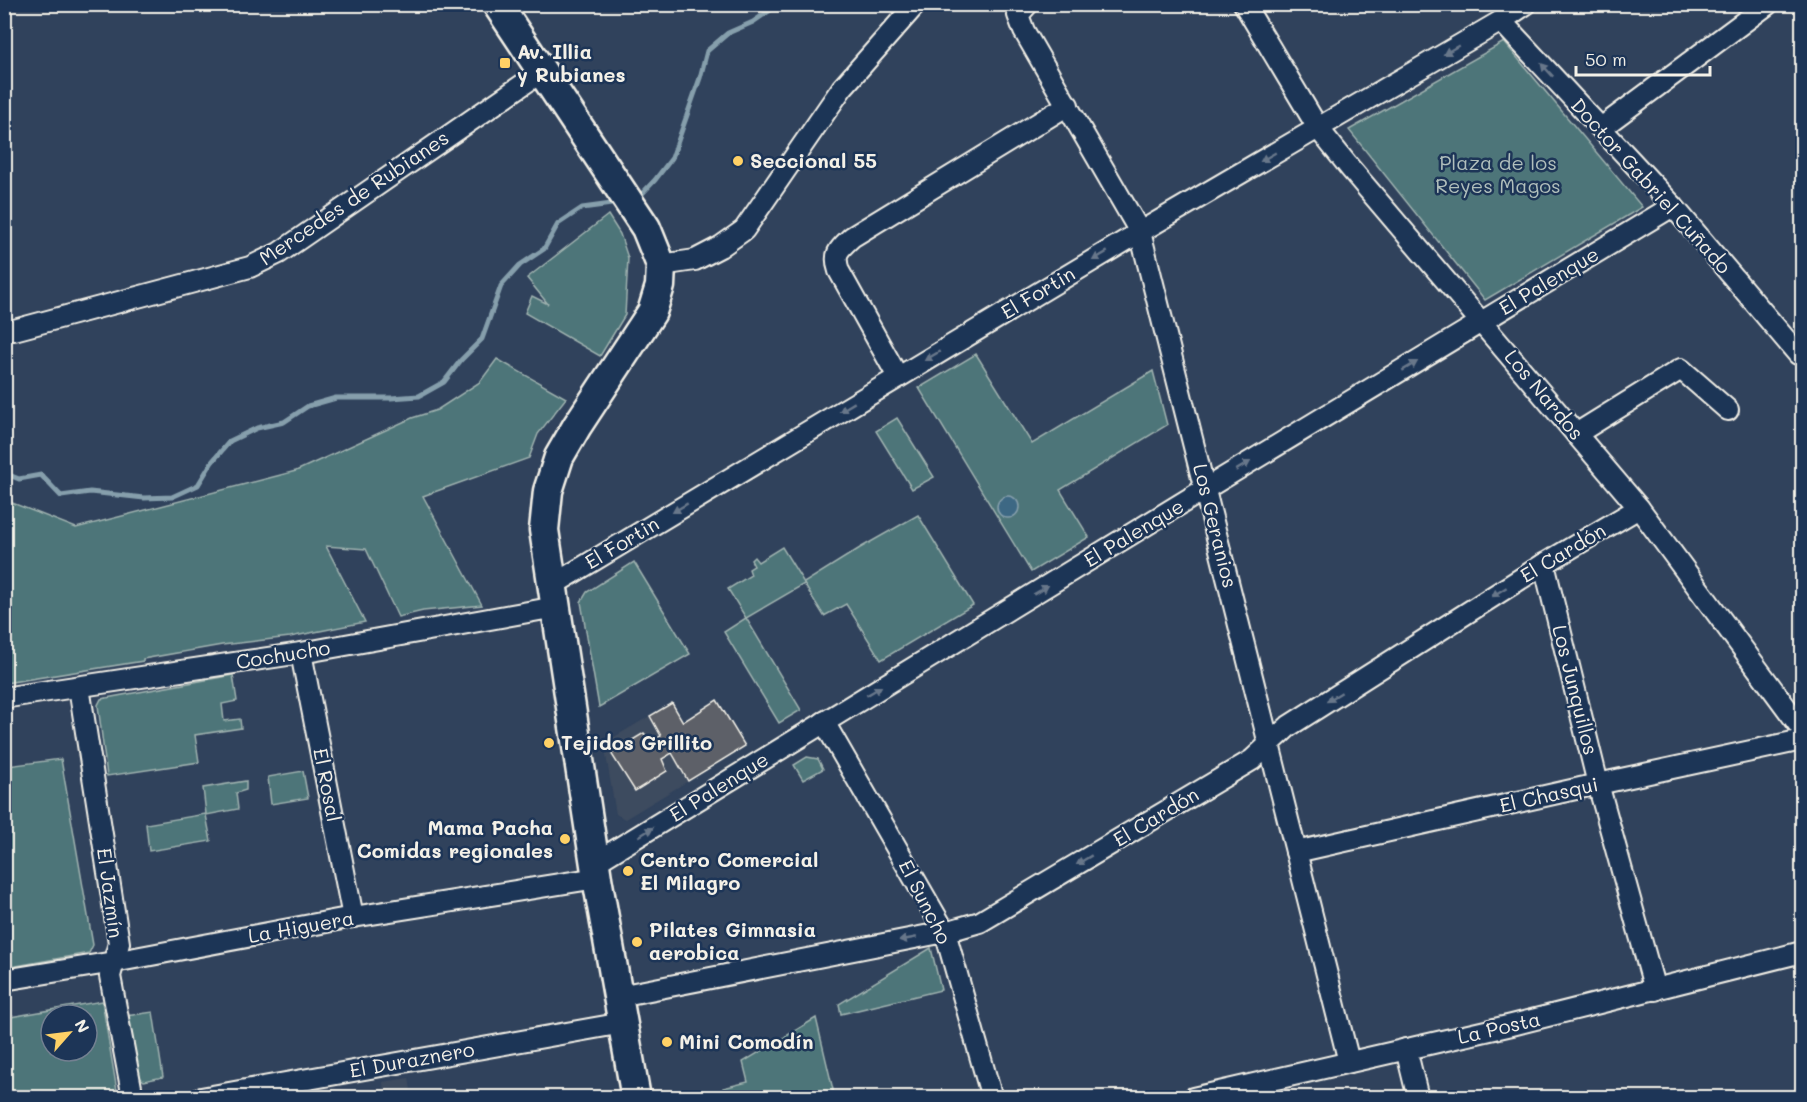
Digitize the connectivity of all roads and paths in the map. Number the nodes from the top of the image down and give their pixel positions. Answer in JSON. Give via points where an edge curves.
{"nodes":[{"id":1,"x":497,"y":4,"type":"edge"},
{"id":2,"x":916,"y":4,"type":"edge"},
{"id":3,"x":1244,"y":4,"type":"edge"},
{"id":4,"x":1526,"y":4,"type":"edge"},
{"id":5,"x":1768,"y":4,"type":"edge"},
{"id":6,"x":1023,"y":10,"type":"edge"},
{"id":7,"x":1501,"y":21,"type":"junction"},
{"id":8,"x":541,"y":72,"type":"junction"},
{"id":9,"x":1068,"y":105,"type":"junction"},
{"id":10,"x":1318,"y":128,"type":"junction"},
{"id":11,"x":1600,"y":128,"type":"junction"},
{"id":12,"x":1673,"y":206,"type":"junction"},
{"id":13,"x":1140,"y":232,"type":"junction"},
{"id":14,"x":661,"y":264,"type":"junction"},
{"id":15,"x":1482,"y":322,"type":"junction"},
{"id":16,"x":14,"y":330,"type":"dead end"},
{"id":17,"x":1798,"y":354,"type":"dead end"},
{"id":18,"x":898,"y":377,"type":"junction"},
{"id":19,"x":1728,"y":410,"type":"dead end"},
{"id":20,"x":1576,"y":434,"type":"junction"},
{"id":21,"x":1206,"y":489,"type":"junction"},
{"id":22,"x":1639,"y":508,"type":"junction"},
{"id":23,"x":1544,"y":564,"type":"junction"},
{"id":24,"x":555,"y":596,"type":"junction"},
{"id":25,"x":302,"y":653,"type":"junction"},
{"id":26,"x":79,"y":687,"type":"junction"},
{"id":27,"x":9,"y":697,"type":"dead end"},
{"id":28,"x":824,"y":722,"type":"junction"},
{"id":29,"x":1803,"y":729,"type":"edge"},
{"id":30,"x":1803,"y":740,"type":"edge"},
{"id":31,"x":1270,"y":744,"type":"junction"},
{"id":32,"x":1598,"y":784,"type":"junction"},
{"id":33,"x":1296,"y":852,"type":"junction"},
{"id":34,"x":597,"y":870,"type":"junction"},
{"id":35,"x":353,"y":917,"type":"junction"},
{"id":36,"x":945,"y":932,"type":"junction"},
{"id":37,"x":1803,"y":952,"type":"edge"},
{"id":38,"x":114,"y":962,"type":"junction"},
{"id":39,"x":4,"y":980,"type":"edge"},
{"id":40,"x":1654,"y":990,"type":"junction"},
{"id":41,"x":621,"y":1009,"type":"junction"},
{"id":42,"x":1406,"y":1049,"type":"junction"},
{"id":43,"x":1349,"y":1062,"type":"junction"},
{"id":44,"x":1254,"y":1090,"type":"edge"},
{"id":45,"x":133,"y":1098,"type":"edge"},
{"id":46,"x":201,"y":1098,"type":"edge"},
{"id":47,"x":636,"y":1098,"type":"edge"},
{"id":48,"x":992,"y":1098,"type":"edge"},
{"id":49,"x":1193,"y":1098,"type":"edge"},
{"id":50,"x":1418,"y":1098,"type":"edge"}],
"edges":[{"from":1,"to":8,"type":"main road"},
{"from":2,"to":14,"type":"street","via":[[842,88],[744,230],[695,260]]},
{"from":3,"to":10,"type":"street","name":"Los Nardos"},
{"from":4,"to":7,"type":"street","name":"El Fortin"},
{"from":5,"to":11,"type":"street"},
{"from":6,"to":9,"type":"street","name":"Los Geranios","via":[[1024,31]]},
{"from":7,"to":10,"type":"street","name":"El Fortin","one_way":true},
{"from":11,"to":7,"type":"street","name":"Doctor Gabriel Cuñado","one_way":true},
{"from":8,"to":14,"type":"main road","via":[[646,228]]},
{"from":8,"to":16,"type":"street","name":"Mercedes de Rubianes","via":[[279,253],[250,267]]},
{"from":9,"to":13,"type":"street","name":"Los Geranios"},
{"from":9,"to":18,"type":"street","via":[[838,249],[839,271]]},
{"from":10,"to":13,"type":"street","name":"El Fortin","one_way":true},
{"from":10,"to":15,"type":"street","name":"Los Nardos"},
{"from":11,"to":12,"type":"street","name":"Doctor Gabriel Cuñado"},
{"from":12,"to":15,"type":"street","name":"El Palenque"},
{"from":12,"to":17,"type":"street","name":"Doctor Gabriel Cuñado"},
{"from":13,"to":18,"type":"street","name":"El Fortin","one_way":true},
{"from":13,"to":21,"type":"street","name":"Los Geranios"},
{"from":14,"to":24,"type":"main road","via":[[660,286],[652,312],[577,426],[548,491],[544,530]]},
{"from":15,"to":20,"type":"street","name":"Los Nardos"},
{"from":21,"to":15,"type":"street","name":"El Palenque","one_way":true},
{"from":18,"to":24,"type":"street","name":"El Fortin","one_way":true},
{"from":19,"to":20,"type":"street","via":[[1681,369]]},
{"from":20,"to":22,"type":"street","name":"Los Nardos"},
{"from":28,"to":21,"type":"street","name":"El Palenque","one_way":true},
{"from":21,"to":31,"type":"street","name":"Los Geranios"},
{"from":22,"to":23,"type":"street","name":"El Cardón"},
{"from":22,"to":29,"type":"street","name":"Los Nardos"},
{"from":23,"to":31,"type":"street","name":"El Cardón","one_way":true,"via":[[1289,726]]},
{"from":23,"to":32,"type":"street","name":"Los Junquillos"},
{"from":24,"to":25,"type":"street","name":"Cochucho"},
{"from":24,"to":34,"type":"main road"},
{"from":25,"to":26,"type":"street","name":"Cochucho"},
{"from":25,"to":35,"type":"street","name":"El Rosal"},
{"from":26,"to":27,"type":"street","name":"Cochucho"},
{"from":26,"to":38,"type":"street","name":"El Jazmín","via":[[119,943]]},
{"from":34,"to":28,"type":"street","name":"El Palenque","one_way":true},
{"from":28,"to":36,"type":"street","name":"El Suncho"},
{"from":30,"to":32,"type":"street","name":"El Chasqui"},
{"from":31,"to":33,"type":"street","name":"Los Geranios"},
{"from":31,"to":36,"type":"street","name":"El Cardón","one_way":true,"via":[[1252,760],[980,922]]},
{"from":32,"to":33,"type":"street","name":"El Chasqui"},
{"from":32,"to":40,"type":"street","name":"Los Junquillos"},
{"from":33,"to":43,"type":"street","name":"Los Geranios"},
{"from":34,"to":35,"type":"street","name":"La Higuera"},
{"from":34,"to":41,"type":"main road"},
{"from":35,"to":38,"type":"street","name":"La Higuera"},
{"from":36,"to":41,"type":"street","name":"El Cardón","one_way":true},
{"from":36,"to":48,"type":"street","name":"El Suncho"},
{"from":37,"to":40,"type":"street","name":"La Posta"},
{"from":38,"to":39,"type":"street","name":"La Higuera"},
{"from":38,"to":45,"type":"street","name":"El Jazmín","via":[[110,976]]},
{"from":40,"to":42,"type":"street","name":"La Posta"},
{"from":41,"to":46,"type":"street","name":"El Duraznero"},
{"from":41,"to":47,"type":"main road"},
{"from":42,"to":43,"type":"street","name":"La Posta"},
{"from":42,"to":50,"type":"street"},
{"from":43,"to":44,"type":"street","name":"La Posta"},
{"from":44,"to":49,"type":"street","name":"La Posta"}]}
